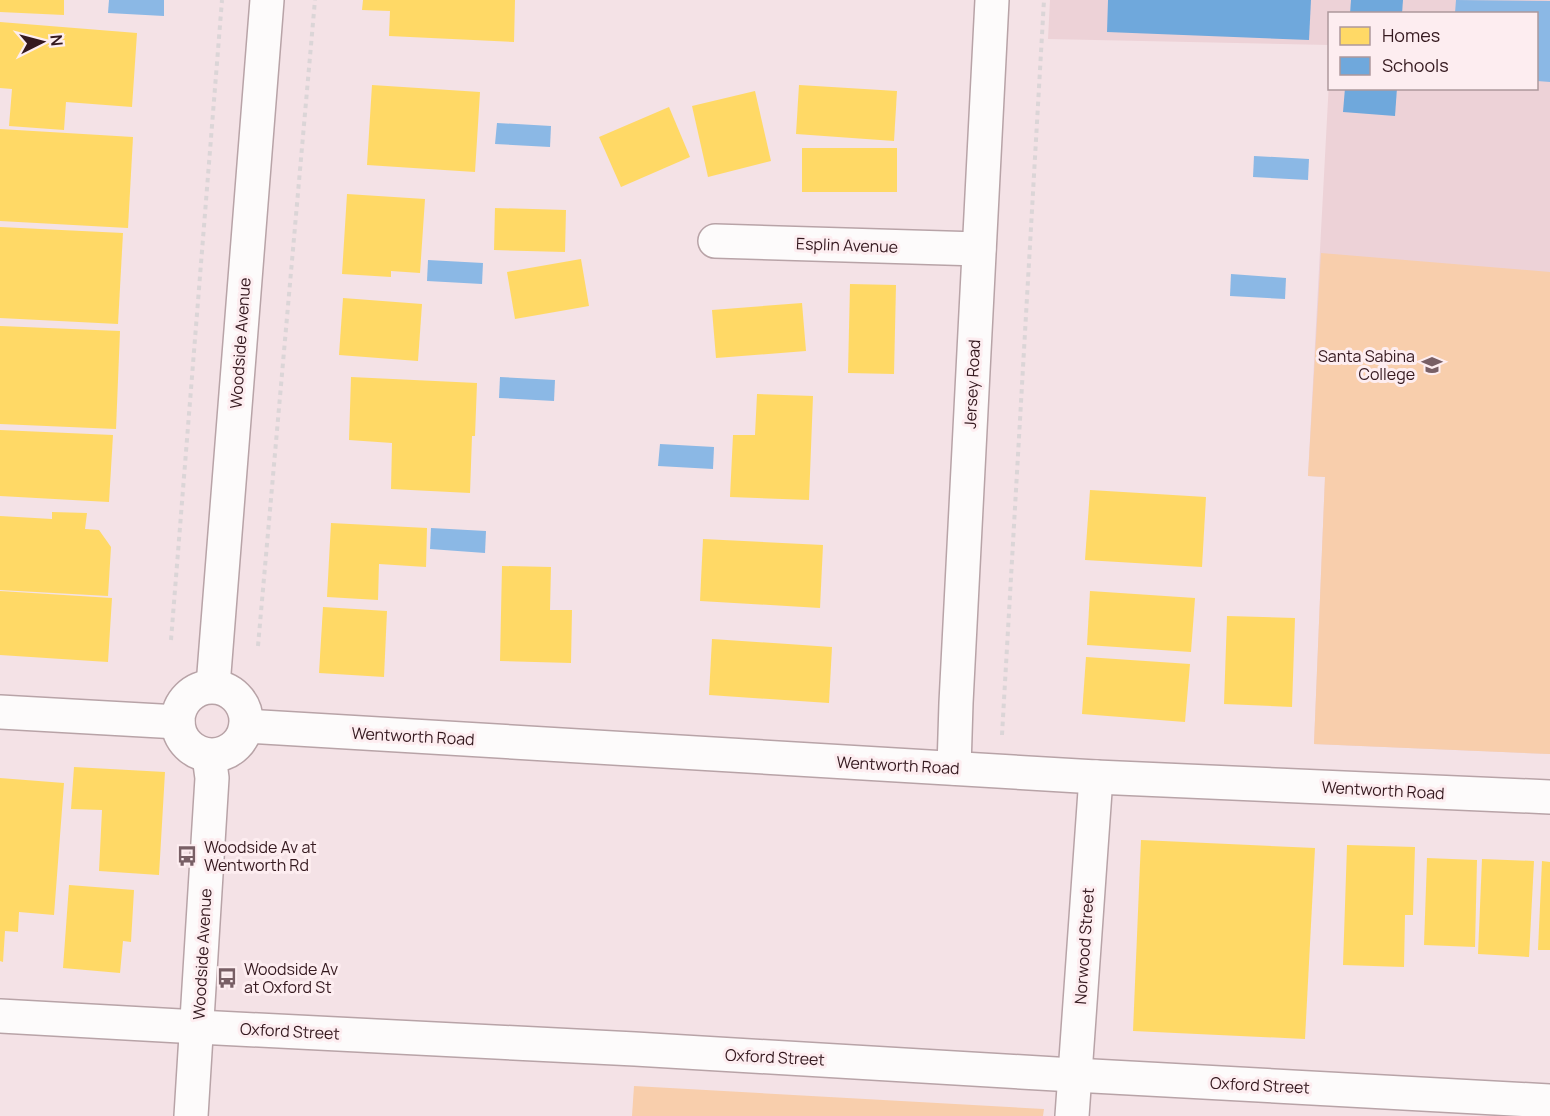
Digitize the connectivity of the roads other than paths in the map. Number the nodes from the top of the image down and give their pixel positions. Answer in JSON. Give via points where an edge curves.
{"nodes":[{"id":1,"x":267,"y":0,"type":"edge"},
{"id":2,"x":992,"y":0,"type":"edge"},
{"id":3,"x":715,"y":241,"type":"dead end"},
{"id":4,"x":979,"y":249,"type":"junction"},
{"id":5,"x":213,"y":686,"type":"junction"},
{"id":6,"x":0,"y":712,"type":"edge"},
{"id":7,"x":178,"y":722,"type":"junction"},
{"id":8,"x":246,"y":726,"type":"junction"},
{"id":9,"x":209,"y":756,"type":"junction"},
{"id":10,"x":954,"y":768,"type":"junction"},
{"id":11,"x":1096,"y":777,"type":"junction"},
{"id":12,"x":1550,"y":797,"type":"edge"},
{"id":13,"x":0,"y":1016,"type":"edge"},
{"id":14,"x":198,"y":1027,"type":"junction"},
{"id":15,"x":1075,"y":1075,"type":"junction"},
{"id":16,"x":1550,"y":1101,"type":"edge"},
{"id":17,"x":191,"y":1116,"type":"edge"},
{"id":18,"x":1072,"y":1116,"type":"edge"}],
"edges":[{"from":1,"to":5,"type":"street","name":"Woodside Avenue"},
{"from":2,"to":4,"type":"street","name":"Jersey Road"},
{"from":3,"to":4,"type":"street","name":"Esplin Avenue"},
{"from":4,"to":10,"type":"street","name":"Jersey Road"},
{"from":5,"to":7,"type":"street","via":[[192,693],[184,701]]},
{"from":5,"to":8,"type":"street","via":[[235,695],[246,715]]},
{"from":6,"to":7,"type":"street"},
{"from":7,"to":9,"type":"street","via":[[179,732],[190,749]]},
{"from":8,"to":9,"type":"street","via":[[229,752]]},
{"from":8,"to":10,"type":"street","name":"Wentworth Road"},
{"from":9,"to":14,"type":"street","name":"Woodside Avenue","via":[[212,778]]},
{"from":10,"to":11,"type":"street","name":"Wentworth Road"},
{"from":11,"to":12,"type":"street","name":"Wentworth Road"},
{"from":11,"to":15,"type":"street","name":"Norwood Street"},
{"from":13,"to":14,"type":"street","name":"Oxford Street"},
{"from":14,"to":15,"type":"street","name":"Oxford Street"},
{"from":14,"to":17,"type":"street","name":"Woodside Avenue"},
{"from":15,"to":16,"type":"street","name":"Oxford Street"},
{"from":15,"to":18,"type":"street","name":"Norwood Street"}]}
